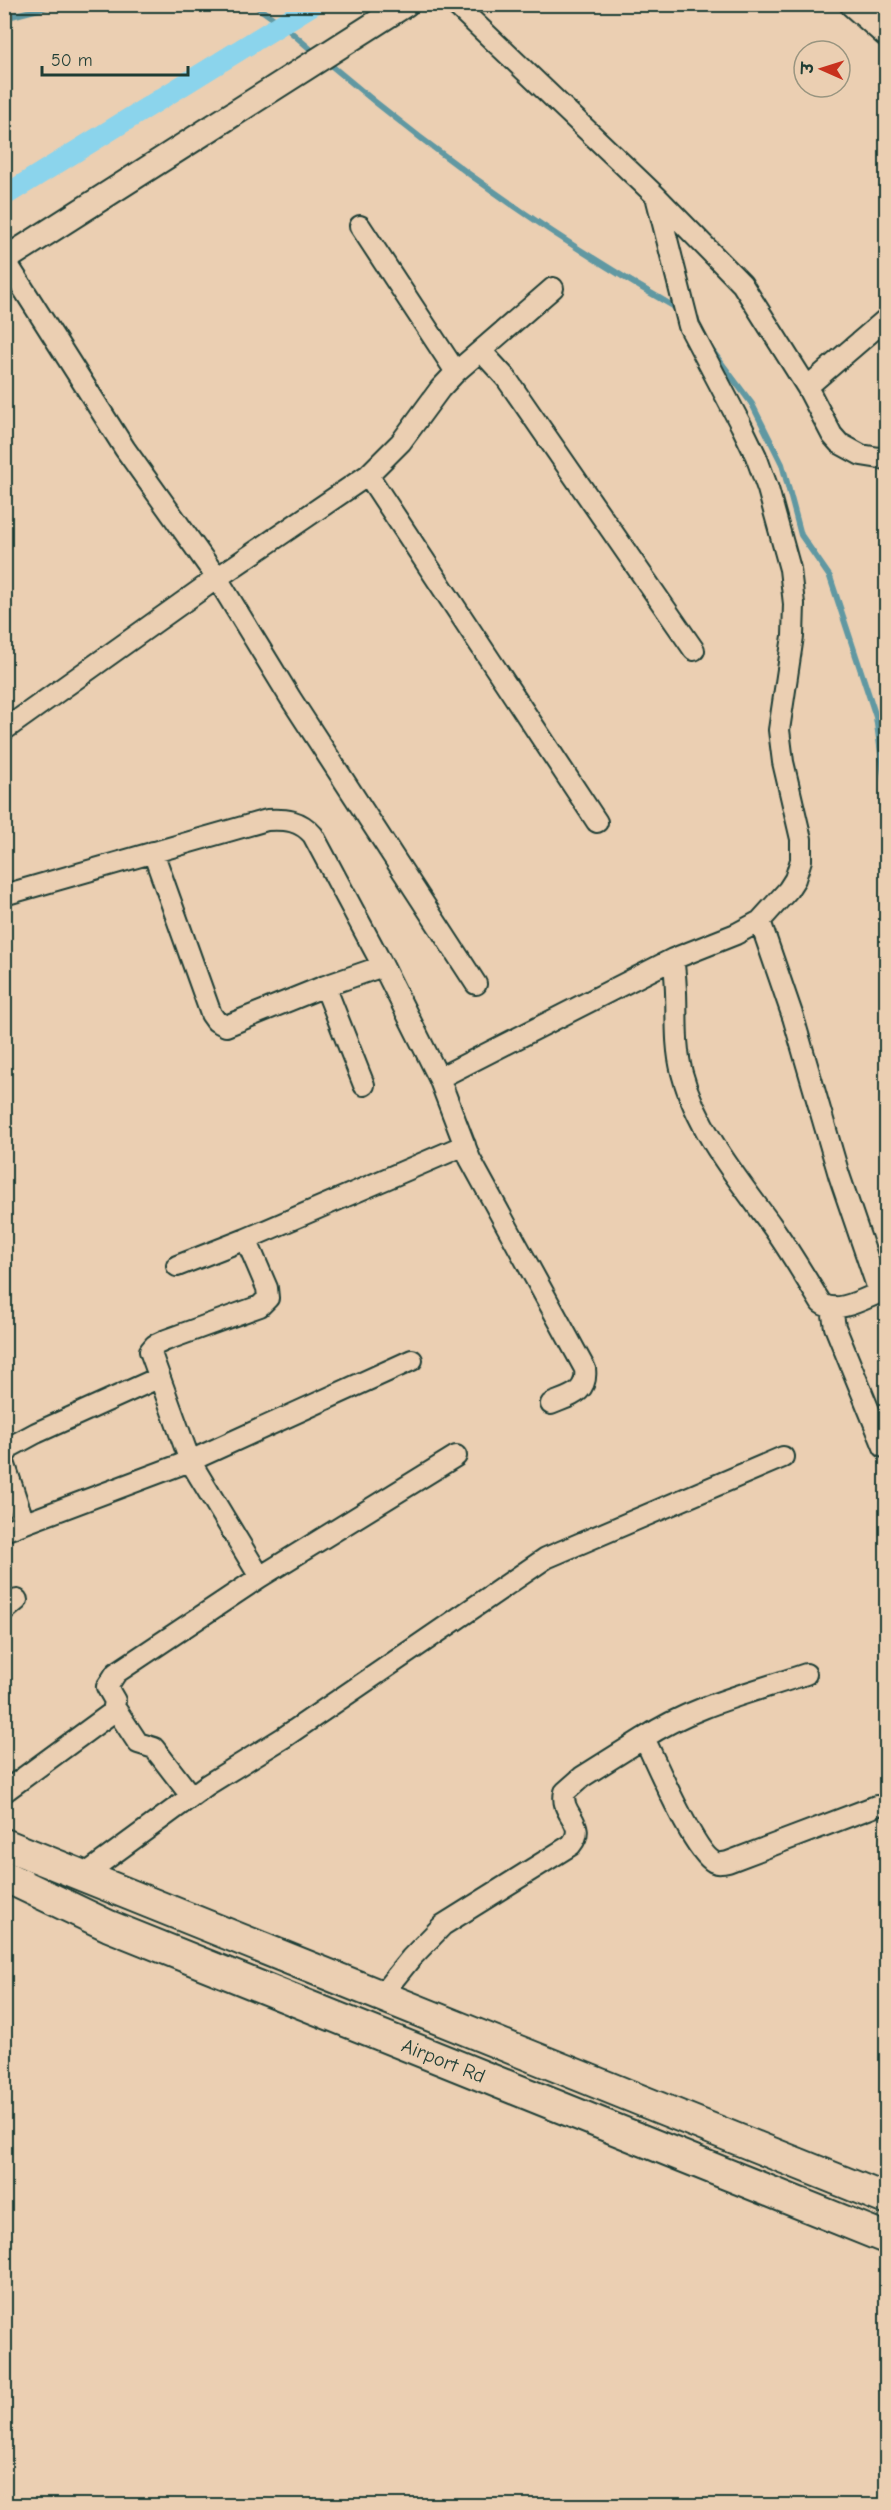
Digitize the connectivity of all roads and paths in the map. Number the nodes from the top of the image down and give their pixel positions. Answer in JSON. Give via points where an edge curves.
{"nodes":[{"id":1,"x":455,"y":4,"type":"edge"},
{"id":2,"x":852,"y":4,"type":"edge"},
{"id":3,"x":387,"y":12,"type":"edge"},
{"id":4,"x":886,"y":34,"type":"edge"},
{"id":5,"x":656,"y":196,"type":"junction"},
{"id":6,"x":360,"y":226,"type":"dead end"},
{"id":7,"x":5,"y":260,"type":"edge"},
{"id":8,"x":553,"y":288,"type":"dead end"},
{"id":9,"x":886,"y":320,"type":"edge"},
{"id":10,"x":482,"y":352,"type":"junction"},
{"id":11,"x":456,"y":372,"type":"junction"},
{"id":12,"x":807,"y":387,"type":"junction"},
{"id":13,"x":886,"y":459,"type":"edge"},
{"id":14,"x":368,"y":475,"type":"junction"},
{"id":15,"x":217,"y":578,"type":"junction"},
{"id":16,"x":694,"y":650,"type":"dead end"},
{"id":17,"x":4,"y":730,"type":"edge"},
{"id":18,"x":597,"y":822,"type":"dead end"},
{"id":19,"x":153,"y":852,"type":"junction"},
{"id":20,"x":4,"y":895,"type":"edge"},
{"id":21,"x":760,"y":921,"type":"junction"},
{"id":22,"x":672,"y":959,"type":"junction"},
{"id":23,"x":384,"y":966,"type":"junction"},
{"id":24,"x":476,"y":984,"type":"dead end"},
{"id":25,"x":325,"y":986,"type":"junction"},
{"id":26,"x":438,"y":1078,"type":"junction"},
{"id":27,"x":364,"y":1085,"type":"dead end"},
{"id":28,"x":465,"y":1145,"type":"junction"},
{"id":29,"x":246,"y":1239,"type":"junction"},
{"id":30,"x":177,"y":1266,"type":"dead end"},
{"id":31,"x":883,"y":1291,"type":"edge"},
{"id":32,"x":832,"y":1309,"type":"junction"},
{"id":33,"x":412,"y":1360,"type":"dead end"},
{"id":34,"x":158,"y":1378,"type":"junction"},
{"id":35,"x":551,"y":1404,"type":"dead end"},
{"id":36,"x":884,"y":1447,"type":"dead end"},
{"id":37,"x":456,"y":1456,"type":"dead end"},
{"id":38,"x":4,"y":1457,"type":"edge"},
{"id":39,"x":783,"y":1457,"type":"dead end"},
{"id":40,"x":190,"y":1461,"type":"junction"},
{"id":41,"x":4,"y":1462,"type":"edge"},
{"id":42,"x":24,"y":1523,"type":"junction"},
{"id":43,"x":4,"y":1531,"type":"edge"},
{"id":44,"x":260,"y":1577,"type":"junction"},
{"id":45,"x":806,"y":1674,"type":"dead end"},
{"id":46,"x":115,"y":1708,"type":"junction"},
{"id":47,"x":644,"y":1738,"type":"junction"},
{"id":48,"x":4,"y":1792,"type":"edge"},
{"id":49,"x":191,"y":1796,"type":"junction"},
{"id":50,"x":876,"y":1806,"type":"dead end"},
{"id":51,"x":4,"y":1844,"type":"edge"},
{"id":52,"x":4,"y":1876,"type":"edge"},
{"id":53,"x":83,"y":1876,"type":"junction"},
{"id":54,"x":382,"y":1994,"type":"junction"},
{"id":55,"x":886,"y":2199,"type":"edge"},
{"id":56,"x":886,"y":2238,"type":"edge"}],
"edges":[{"from":1,"to":5,"type":"street"},
{"from":2,"to":4,"type":"street"},
{"from":3,"to":7,"type":"street"},
{"from":5,"to":12,"type":"street","via":[[742,284]]},
{"from":5,"to":21,"type":"street","via":[[689,327],[756,456],[790,569],[793,636],[779,730],[801,839],[801,860],[788,890]]},
{"from":6,"to":11,"type":"street"},
{"from":7,"to":15,"type":"street","via":[[125,450]]},
{"from":8,"to":10,"type":"street"},
{"from":9,"to":12,"type":"street"},
{"from":10,"to":11,"type":"street"},
{"from":10,"to":16,"type":"street","via":[[506,378]]},
{"from":11,"to":14,"type":"street","via":[[401,442]]},
{"from":12,"to":13,"type":"street","via":[[839,442],[861,455]]},
{"from":14,"to":15,"type":"street"},
{"from":14,"to":18,"type":"street"},
{"from":15,"to":17,"type":"street"},
{"from":15,"to":24,"type":"street"},
{"from":19,"to":20,"type":"street"},
{"from":19,"to":23,"type":"street","via":[[267,820],[286,819],[306,826]]},
{"from":19,"to":25,"type":"street","via":[[216,1022],[226,1026]]},
{"from":21,"to":22,"type":"street"},
{"from":21,"to":31,"type":"street","via":[[839,1175]]},
{"from":22,"to":26,"type":"street"},
{"from":22,"to":32,"type":"street","via":[[682,1074],[705,1127],[821,1303]]},
{"from":23,"to":25,"type":"street"},
{"from":23,"to":26,"type":"street"},
{"from":25,"to":27,"type":"street"},
{"from":26,"to":28,"type":"street"},
{"from":28,"to":29,"type":"street"},
{"from":28,"to":35,"type":"street","via":[[585,1369],[586,1383],[573,1395]]},
{"from":29,"to":30,"type":"street"},
{"from":29,"to":34,"type":"street","via":[[267,1288],[265,1302],[154,1345],[150,1356]]},
{"from":31,"to":32,"type":"street"},
{"from":32,"to":36,"type":"street","via":[[835,1327]]},
{"from":33,"to":40,"type":"street"},
{"from":34,"to":38,"type":"street","via":[[36,1433],[10,1447]]},
{"from":34,"to":40,"type":"street"},
{"from":37,"to":44,"type":"street"},
{"from":39,"to":49,"type":"street","via":[[546,1558],[283,1738]]},
{"from":40,"to":42,"type":"street"},
{"from":40,"to":44,"type":"street"},
{"from":41,"to":42,"type":"street"},
{"from":42,"to":43,"type":"street"},
{"from":44,"to":46,"type":"street","via":[[110,1678],[107,1687]]},
{"from":45,"to":47,"type":"street","via":[[692,1713]]},
{"from":46,"to":48,"type":"street"},
{"from":46,"to":49,"type":"street","via":[[138,1743],[154,1748]]},
{"from":47,"to":50,"type":"street","via":[[698,1844],[718,1863]]},
{"from":47,"to":54,"type":"street","via":[[565,1792],[564,1803],[578,1831],[571,1845],[443,1925]]},
{"from":49,"to":53,"type":"street"},
{"from":51,"to":53,"type":"main road"},
{"from":52,"to":56,"type":"main road","name":"Airport Rd","via":[[109,1926]]},
{"from":53,"to":54,"type":"main road"},
{"from":54,"to":55,"type":"main road"}]}
